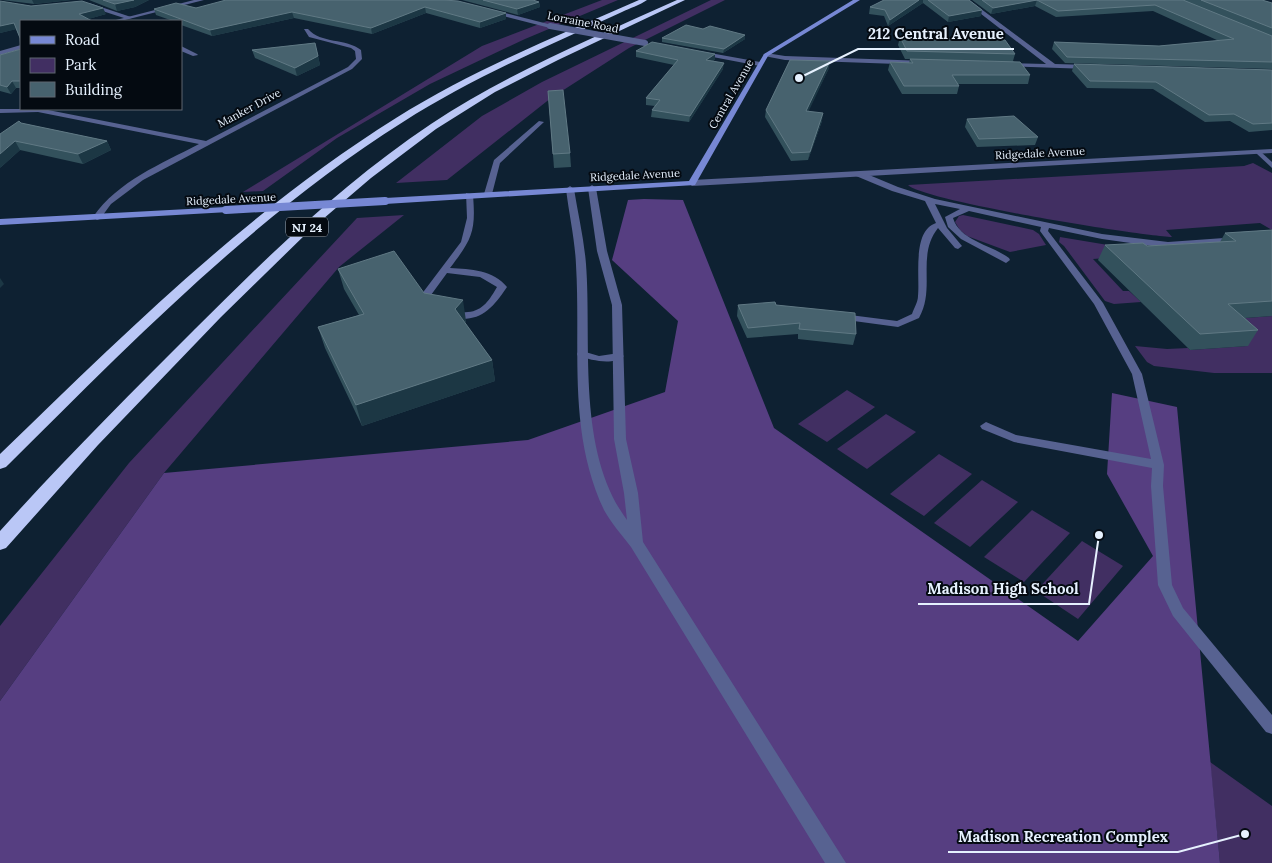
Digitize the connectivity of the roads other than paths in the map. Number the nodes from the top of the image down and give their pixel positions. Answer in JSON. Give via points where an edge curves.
{"nodes":[{"id":1,"x":85,"y":0,"type":"edge"},
{"id":2,"x":201,"y":0,"type":"edge"},
{"id":3,"x":644,"y":0,"type":"edge"},
{"id":4,"x":682,"y":0,"type":"edge"},
{"id":5,"x":857,"y":0,"type":"edge"},
{"id":6,"x":966,"y":0,"type":"edge"},
{"id":7,"x":485,"y":10,"type":"edge"},
{"id":8,"x":128,"y":19,"type":"edge"},
{"id":9,"x":306,"y":30,"type":"dead end"},
{"id":10,"x":654,"y":45,"type":"edge"},
{"id":11,"x":20,"y":47,"type":"edge"},
{"id":12,"x":182,"y":48,"type":"edge"},
{"id":13,"x":692,"y":52,"type":"edge"},
{"id":14,"x":0,"y":53,"type":"edge"},
{"id":15,"x":195,"y":55,"type":"dead end"},
{"id":16,"x":766,"y":55,"type":"junction"},
{"id":17,"x":935,"y":63,"type":"edge"},
{"id":18,"x":760,"y":64,"type":"junction"},
{"id":19,"x":994,"y":64,"type":"edge"},
{"id":20,"x":1053,"y":66,"type":"junction"},
{"id":21,"x":1101,"y":68,"type":"edge"},
{"id":22,"x":0,"y":111,"type":"edge"},
{"id":23,"x":541,"y":122,"type":"dead end"},
{"id":24,"x":206,"y":144,"type":"junction"},
{"id":25,"x":1272,"y":151,"type":"edge"},
{"id":26,"x":1258,"y":152,"type":"junction"},
{"id":27,"x":1272,"y":166,"type":"edge"},
{"id":28,"x":859,"y":174,"type":"junction"},
{"id":29,"x":692,"y":183,"type":"junction"},
{"id":30,"x":592,"y":188,"type":"junction"},
{"id":31,"x":570,"y":189,"type":"junction"},
{"id":32,"x":488,"y":194,"type":"junction"},
{"id":33,"x":469,"y":195,"type":"junction"},
{"id":34,"x":928,"y":199,"type":"junction"},
{"id":35,"x":968,"y":209,"type":"junction"},
{"id":36,"x":97,"y":217,"type":"junction"},
{"id":37,"x":0,"y":222,"type":"edge"},
{"id":38,"x":942,"y":224,"type":"junction"},
{"id":39,"x":1046,"y":225,"type":"junction"},
{"id":40,"x":1246,"y":238,"type":"edge"},
{"id":41,"x":958,"y":246,"type":"dead end"},
{"id":42,"x":1006,"y":260,"type":"dead end"},
{"id":43,"x":445,"y":270,"type":"junction"},
{"id":44,"x":832,"y":316,"type":"edge"},
{"id":45,"x":582,"y":354,"type":"junction"},
{"id":46,"x":619,"y":356,"type":"junction"},
{"id":47,"x":986,"y":426,"type":"dead end"},
{"id":48,"x":0,"y":463,"type":"edge"},
{"id":49,"x":1158,"y":465,"type":"junction"},
{"id":50,"x":0,"y":543,"type":"edge"},
{"id":51,"x":636,"y":543,"type":"junction"},
{"id":52,"x":1272,"y":727,"type":"edge"},
{"id":53,"x":836,"y":863,"type":"edge"}],
"edges":[{"from":1,"to":8,"type":"street","via":[[87,5]]},
{"from":2,"to":8,"type":"street"},
{"from":3,"to":48,"type":"highway","number":"NJ 24","via":[[550,41],[452,90],[399,120],[345,157],[225,252]]},
{"from":4,"to":50,"type":"highway","number":"NJ 24","via":[[483,96],[385,161],[272,259],[113,419]]},
{"from":5,"to":16,"type":"main road","name":"Central Avenue"},
{"from":6,"to":20,"type":"street"},
{"from":7,"to":10,"type":"street","name":"Lorraine Road","bridge":true},
{"from":9,"to":24,"type":"street","name":"Manker Drive","via":[[311,36],[353,47],[360,54],[359,59],[350,68]]},
{"from":11,"to":14,"type":"street"},
{"from":12,"to":15,"type":"street"},
{"from":13,"to":18,"type":"street"},
{"from":16,"to":17,"type":"street"},
{"from":16,"to":18,"type":"main road","name":"Central Avenue"},
{"from":18,"to":29,"type":"main road","name":"Central Avenue"},
{"from":19,"to":20,"type":"street"},
{"from":20,"to":21,"type":"street"},
{"from":22,"to":24,"type":"street","via":[[38,110]]},
{"from":23,"to":32,"type":"lane","via":[[496,162]]},
{"from":24,"to":36,"type":"street","name":"Manker Drive","via":[[140,178],[108,202]]},
{"from":25,"to":26,"type":"street","name":"Ridgedale Avenue"},
{"from":26,"to":27,"type":"lane"},
{"from":26,"to":28,"type":"street","name":"Ridgedale Avenue"},
{"from":28,"to":29,"type":"street","name":"Ridgedale Avenue"},
{"from":28,"to":34,"type":"lane"},
{"from":29,"to":30,"type":"main road","name":"Ridgedale Avenue"},
{"from":30,"to":31,"type":"main road","name":"Ridgedale Avenue"},
{"from":30,"to":46,"type":"street","via":[[602,251],[617,305]]},
{"from":31,"to":32,"type":"main road","name":"Ridgedale Avenue"},
{"from":31,"to":45,"type":"street","via":[[581,264]]},
{"from":32,"to":33,"type":"main road","name":"Ridgedale Avenue"},
{"from":33,"to":36,"type":"main road","name":"Ridgedale Avenue","bridge":true},
{"from":33,"to":43,"type":"lane","via":[[471,218],[465,242]]},
{"from":34,"to":35,"type":"lane"},
{"from":34,"to":38,"type":"lane"},
{"from":35,"to":39,"type":"lane"},
{"from":35,"to":42,"type":"lane","via":[[949,217],[952,226],[961,236]]},
{"from":36,"to":37,"type":"main road","name":"Ridgedale Avenue"},
{"from":38,"to":41,"type":"lane"},
{"from":38,"to":44,"type":"lane","via":[[936,225],[926,238],[922,255],[923,298],[916,316],[898,324]]},
{"from":39,"to":40,"type":"lane","via":[[1160,244]]},
{"from":39,"to":49,"type":"lane","via":[[1044,231],[1098,303],[1137,374]]},
{"from":43,"to":43,"type":"lane","via":[[426,295],[432,306],[447,314],[470,316],[488,309],[502,287],[495,279],[482,274]]},
{"from":45,"to":46,"type":"lane","via":[[599,359]]},
{"from":45,"to":51,"type":"street","via":[[589,442],[599,478],[611,509]]},
{"from":46,"to":51,"type":"street","via":[[620,439],[631,493]]},
{"from":47,"to":49,"type":"lane","via":[[1014,438]]},
{"from":49,"to":52,"type":"lane","via":[[1165,585],[1178,612]]},
{"from":51,"to":53,"type":"street"}]}
